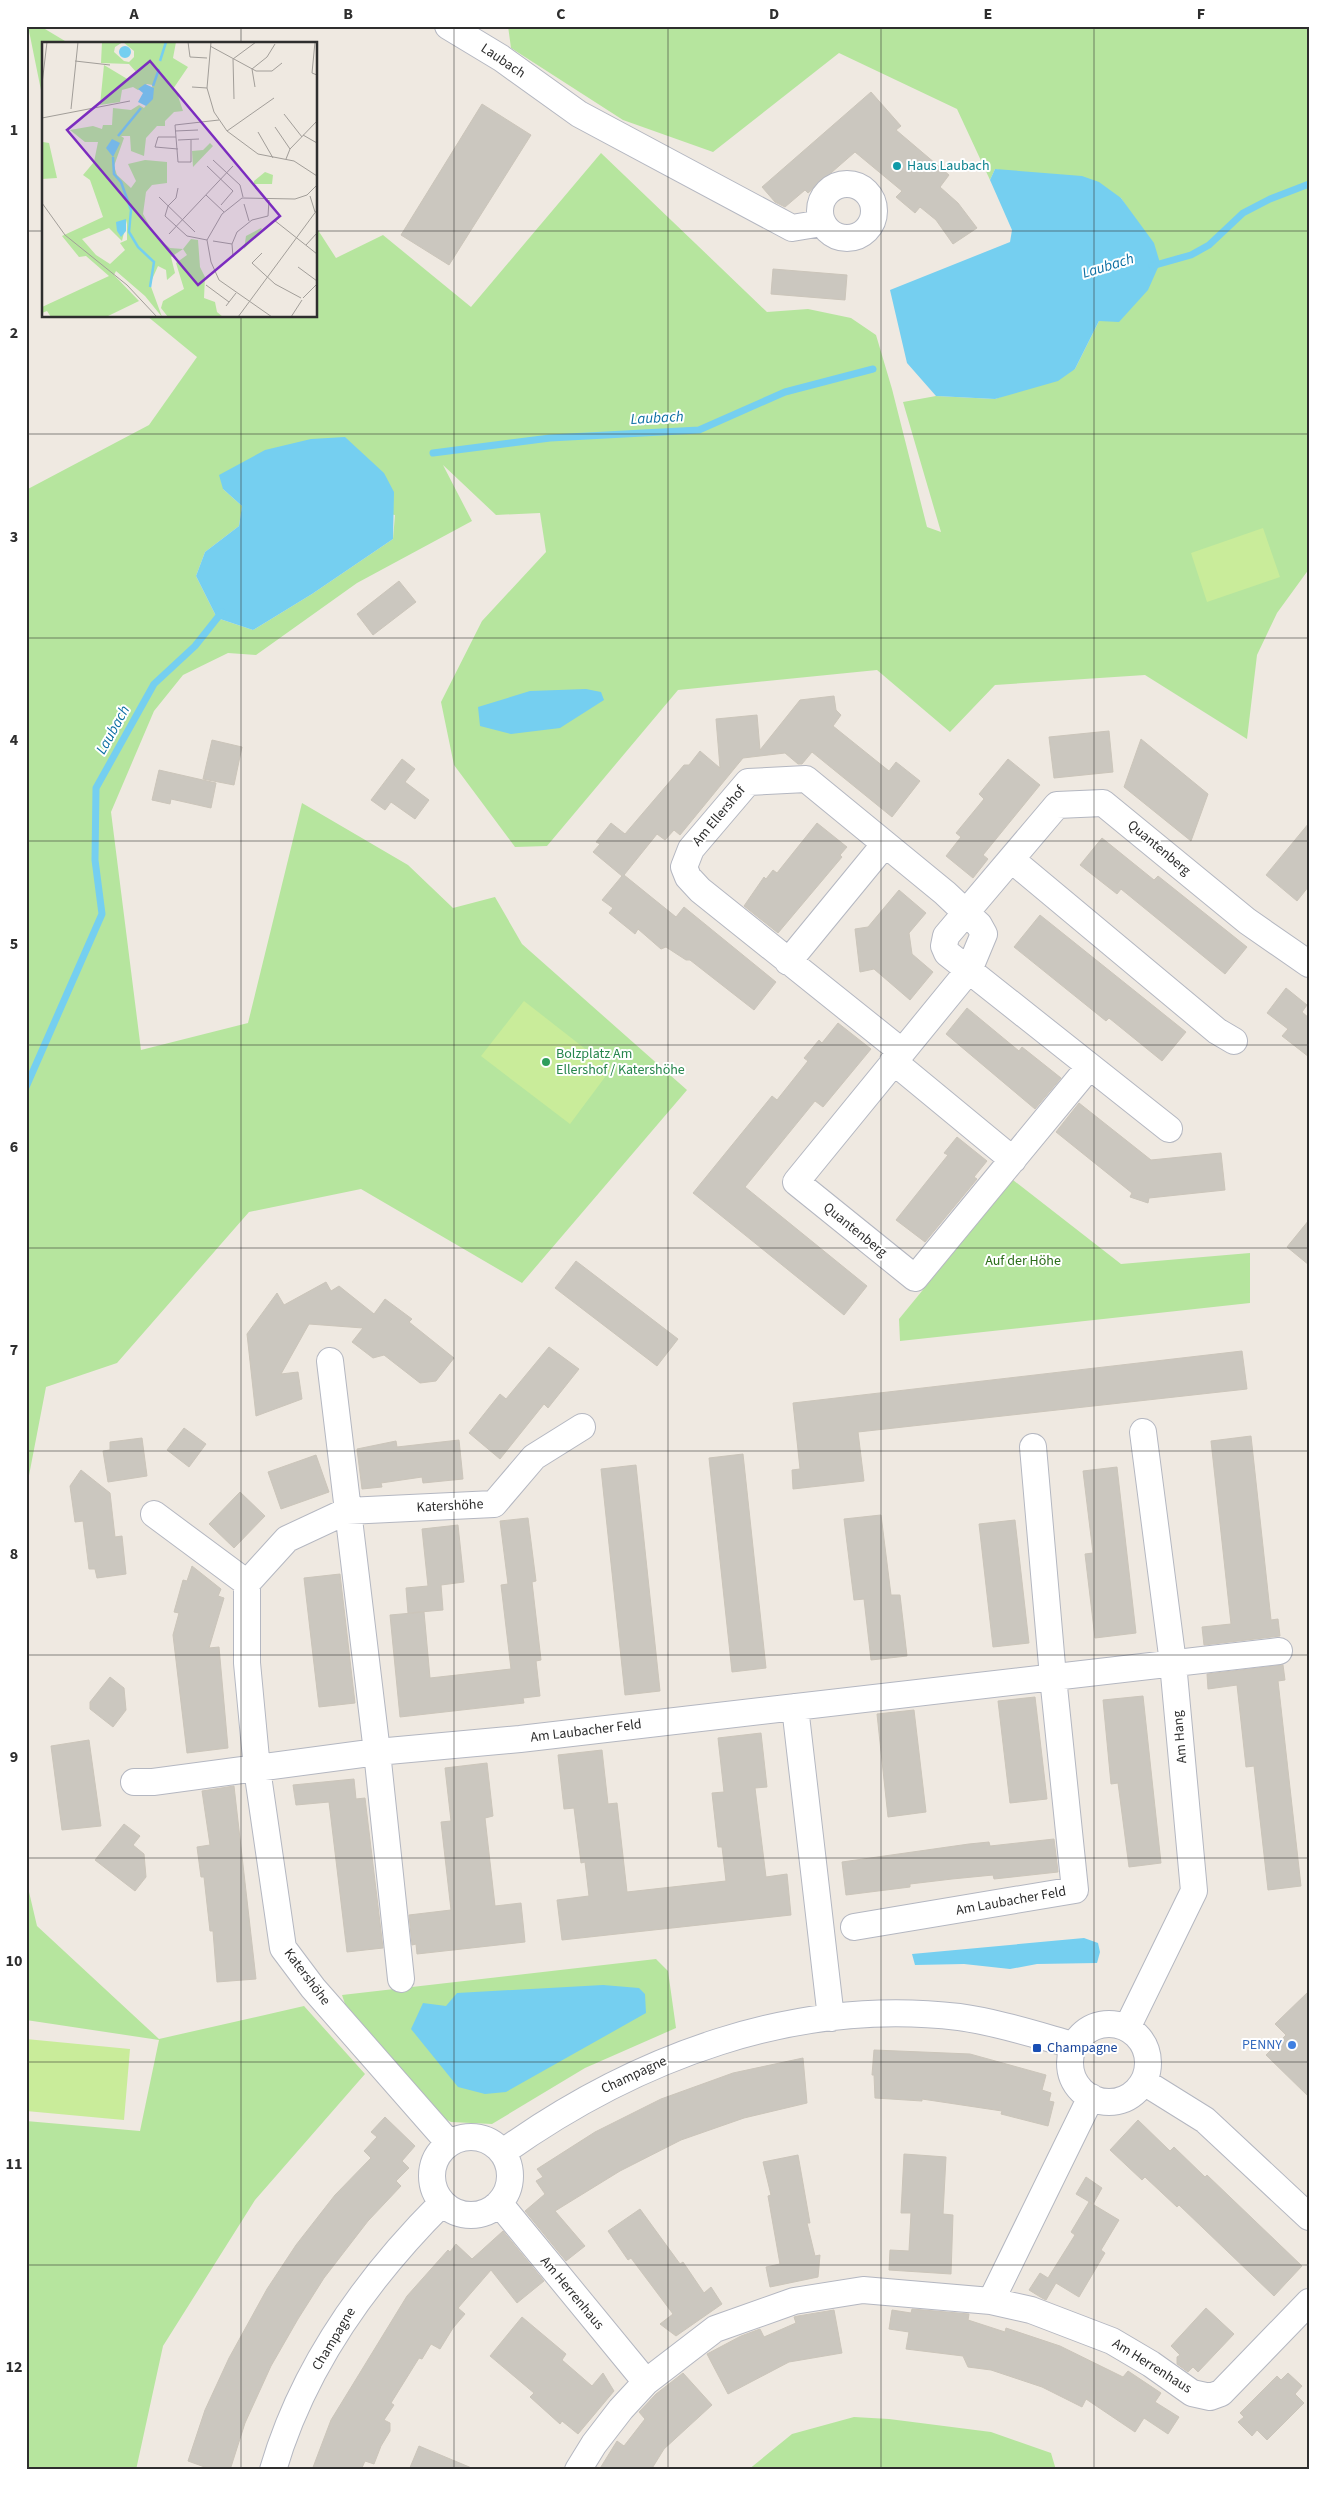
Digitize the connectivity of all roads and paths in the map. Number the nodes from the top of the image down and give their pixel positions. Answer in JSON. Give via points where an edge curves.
{"nodes":[{"id":1,"x":448,"y":26,"type":"edge"},
{"id":2,"x":822,"y":224,"type":"dead end"},
{"id":3,"x":884,"y":845,"type":"junction"},
{"id":4,"x":1012,"y":860,"type":"junction"},
{"id":5,"x":966,"y":912,"type":"junction"},
{"id":6,"x":788,"y":962,"type":"junction"},
{"id":7,"x":1309,"y":964,"type":"edge"},
{"id":8,"x":969,"y":970,"type":"junction"},
{"id":9,"x":1234,"y":1041,"type":"dead end"},
{"id":10,"x":897,"y":1056,"type":"junction"},
{"id":11,"x":1089,"y":1067,"type":"junction"},
{"id":12,"x":1168,"y":1129,"type":"dead end"},
{"id":13,"x":1013,"y":1160,"type":"junction"},
{"id":14,"x":330,"y":1361,"type":"dead end"},
{"id":15,"x":582,"y":1427,"type":"dead end"},
{"id":16,"x":1143,"y":1432,"type":"dead end"},
{"id":17,"x":1033,"y":1447,"type":"dead end"},
{"id":18,"x":348,"y":1511,"type":"junction"},
{"id":19,"x":154,"y":1514,"type":"dead end"},
{"id":20,"x":247,"y":1583,"type":"junction"},
{"id":21,"x":1279,"y":1651,"type":"dead end"},
{"id":22,"x":1174,"y":1663,"type":"junction"},
{"id":23,"x":1053,"y":1677,"type":"junction"},
{"id":24,"x":795,"y":1707,"type":"junction"},
{"id":25,"x":377,"y":1752,"type":"junction"},
{"id":26,"x":257,"y":1769,"type":"junction"},
{"id":27,"x":134,"y":1782,"type":"dead end"},
{"id":28,"x":854,"y":1927,"type":"dead end"},
{"id":29,"x":401,"y":1979,"type":"dead end"},
{"id":30,"x":831,"y":2018,"type":"junction"},
{"id":31,"x":1127,"y":2028,"type":"junction"},
{"id":32,"x":1073,"y":2045,"type":"junction"},
{"id":33,"x":1144,"y":2082,"type":"junction"},
{"id":34,"x":1091,"y":2097,"type":"junction"},
{"id":35,"x":449,"y":2143,"type":"junction"},
{"id":36,"x":502,"y":2152,"type":"junction"},
{"id":37,"x":442,"y":2203,"type":"junction"},
{"id":38,"x":499,"y":2203,"type":"junction"},
{"id":39,"x":1309,"y":2217,"type":"edge"},
{"id":40,"x":991,"y":2302,"type":"junction"},
{"id":41,"x":1309,"y":2302,"type":"edge"},
{"id":42,"x":646,"y":2382,"type":"junction"},
{"id":43,"x":273,"y":2470,"type":"edge"},
{"id":44,"x":578,"y":2470,"type":"edge"}],
"edges":[{"from":1,"to":2,"type":"street","name":"Laubach","via":[[501,58],[578,114],[775,219],[792,228]]},
{"from":3,"to":5,"type":"street","name":"Am Ellershof"},
{"from":3,"to":6,"type":"street"},
{"from":3,"to":6,"type":"street","name":"Am Ellershof","via":[[806,779],[748,782],[691,849],[684,867],[688,878]]},
{"from":4,"to":5,"type":"street","name":"Quantenberg"},
{"from":4,"to":7,"type":"street","name":"Quantenberg","via":[[1057,805],[1103,803],[1247,921]]},
{"from":4,"to":9,"type":"street","via":[[1217,1031]]},
{"from":5,"to":8,"type":"street","name":"Quantenberg","via":[[984,934]]},
{"from":5,"to":8,"type":"street","name":"Quantenberg","via":[[946,936],[944,946],[947,953]]},
{"from":6,"to":10,"type":"street","name":"Am Ellershof"},
{"from":8,"to":10,"type":"street","name":"Quantenberg"},
{"from":8,"to":11,"type":"street"},
{"from":10,"to":13,"type":"street"},
{"from":10,"to":13,"type":"street","name":"Quantenberg","via":[[796,1182],[915,1278]]},
{"from":11,"to":12,"type":"street"},
{"from":11,"to":13,"type":"street","name":"Quantenberg"},
{"from":14,"to":18,"type":"street"},
{"from":15,"to":18,"type":"street","name":"Katershöhe","via":[[534,1457],[494,1504]]},
{"from":16,"to":22,"type":"street","name":"Am Hang"},
{"from":17,"to":23,"type":"street"},
{"from":18,"to":20,"type":"street","name":"Katershöhe","via":[[287,1539]]},
{"from":18,"to":25,"type":"street"},
{"from":19,"to":20,"type":"street"},
{"from":20,"to":26,"type":"street","name":"Katershöhe","via":[[247,1663]]},
{"from":21,"to":22,"type":"street","name":"Am Laubacher Feld"},
{"from":22,"to":23,"type":"street","name":"Am Laubacher Feld"},
{"from":22,"to":31,"type":"street","name":"Am Hang","via":[[1194,1891]]},
{"from":23,"to":24,"type":"street","name":"Am Laubacher Feld"},
{"from":23,"to":28,"type":"street","name":"Am Laubacher Feld","via":[[1075,1890]]},
{"from":24,"to":25,"type":"street","name":"Am Laubacher Feld"},
{"from":24,"to":30,"type":"street"},
{"from":25,"to":26,"type":"street","name":"Am Laubacher Feld"},
{"from":25,"to":29,"type":"street"},
{"from":26,"to":27,"type":"street"},
{"from":26,"to":35,"type":"street","name":"Katershöhe","via":[[283,1948],[313,1988]]},
{"from":30,"to":32,"type":"street","name":"Champagne","via":[[906,2014],[960,2017]]},
{"from":30,"to":36,"type":"street","name":"Champagne","via":[[736,2036],[665,2060],[576,2104]]},
{"from":31,"to":32,"type":"street","via":[[1114,2024],[1096,2025]]},
{"from":31,"to":33,"type":"street","via":[[1142,2042],[1148,2057]]},
{"from":32,"to":34,"type":"street","via":[[1070,2070],[1080,2090]]},
{"from":33,"to":34,"type":"street","via":[[1124,2099],[1106,2102]]},
{"from":33,"to":39,"type":"street","via":[[1205,2120]]},
{"from":34,"to":40,"type":"street"},
{"from":35,"to":36,"type":"street","via":[[472,2136],[492,2142]]},
{"from":35,"to":37,"type":"street","via":[[435,2159],[431,2176]]},
{"from":36,"to":38,"type":"street","via":[[509,2166],[509,2185]]},
{"from":37,"to":38,"type":"street","via":[[451,2210],[472,2215],[492,2209]]},
{"from":37,"to":43,"type":"street","name":"Champagne","via":[[404,2241],[331,2340],[306,2386]]},
{"from":38,"to":42,"type":"street","name":"Am Herrenhaus"},
{"from":40,"to":41,"type":"street","name":"Am Herrenhaus","via":[[1031,2310],[1112,2341],[1192,2393],[1210,2397],[1220,2392]]},
{"from":40,"to":42,"type":"street","name":"Am Herrenhaus","via":[[863,2290],[794,2302],[715,2329]]},
{"from":42,"to":44,"type":"street","name":"Am Herrenhaus","via":[[621,2409]]}]}
